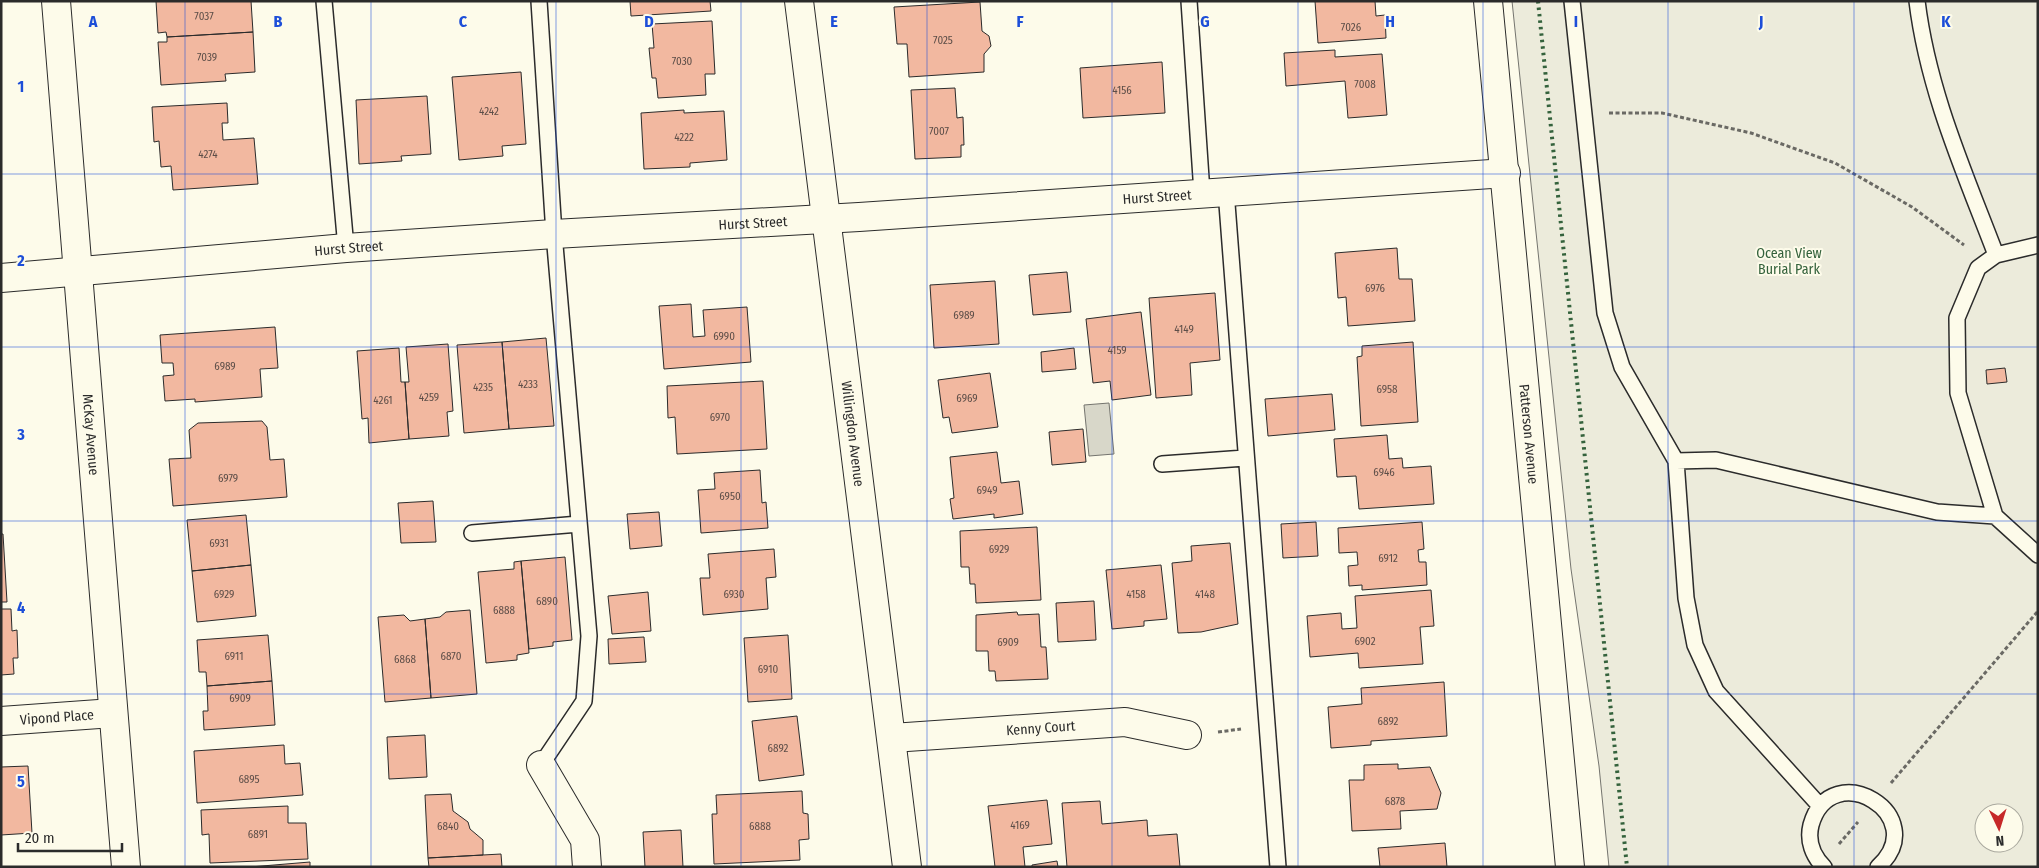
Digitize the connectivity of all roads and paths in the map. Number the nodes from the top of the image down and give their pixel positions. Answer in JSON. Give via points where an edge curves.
{"nodes":[{"id":1,"x":56,"y":1,"type":"edge"},
{"id":2,"x":324,"y":1,"type":"edge"},
{"id":3,"x":540,"y":1,"type":"edge"},
{"id":4,"x":798,"y":1,"type":"edge"},
{"id":5,"x":1188,"y":1,"type":"edge"},
{"id":6,"x":1488,"y":1,"type":"edge"},
{"id":7,"x":1572,"y":1,"type":"edge"},
{"id":8,"x":1917,"y":1,"type":"edge"},
{"id":9,"x":1584,"y":113,"type":"junction"},
{"id":10,"x":1506,"y":173,"type":"junction"},
{"id":11,"x":1214,"y":192,"type":"junction"},
{"id":12,"x":824,"y":219,"type":"junction"},
{"id":13,"x":554,"y":234,"type":"junction"},
{"id":14,"x":2038,"y":245,"type":"edge"},
{"id":15,"x":346,"y":248,"type":"junction"},
{"id":16,"x":1991,"y":258,"type":"junction"},
{"id":17,"x":77,"y":272,"type":"junction"},
{"id":18,"x":1,"y":278,"type":"edge"},
{"id":19,"x":1245,"y":458,"type":"junction"},
{"id":20,"x":1676,"y":461,"type":"junction"},
{"id":21,"x":1162,"y":464,"type":"dead end"},
{"id":22,"x":1995,"y":516,"type":"junction"},
{"id":23,"x":579,"y":524,"type":"junction"},
{"id":24,"x":472,"y":533,"type":"dead end"},
{"id":25,"x":2038,"y":555,"type":"edge"},
{"id":26,"x":2038,"y":611,"type":"edge"},
{"id":27,"x":113,"y":713,"type":"junction"},
{"id":28,"x":1,"y":722,"type":"edge"},
{"id":29,"x":1268,"y":727,"type":"junction"},
{"id":30,"x":1187,"y":735,"type":"joint"},
{"id":31,"x":892,"y":738,"type":"junction"},
{"id":32,"x":541,"y":765,"type":"joint"},
{"id":33,"x":1876,"y":800,"type":"junction"},
{"id":34,"x":1820,"y":806,"type":"junction"},
{"id":35,"x":1847,"y":835,"type":"dead end"},
{"id":36,"x":1887,"y":865,"type":"edge"},
{"id":37,"x":126,"y":867,"type":"edge"},
{"id":38,"x":587,"y":867,"type":"edge"},
{"id":39,"x":907,"y":867,"type":"edge"},
{"id":40,"x":1278,"y":867,"type":"edge"},
{"id":41,"x":1570,"y":867,"type":"edge"},
{"id":42,"x":1824,"y":867,"type":"edge"}],
"edges":[{"from":1,"to":17,"type":"street","name":"McKay Avenue"},
{"from":2,"to":15,"type":"lane"},
{"from":3,"to":13,"type":"lane"},
{"from":4,"to":12,"type":"street","name":"Willingdon Avenue","via":[[822,176]]},
{"from":5,"to":11,"type":"lane"},
{"from":6,"to":10,"type":"street","name":"Patterson Avenue"},
{"from":7,"to":9,"type":"lane"},
{"from":8,"to":16,"type":"lane","via":[[1922,42],[1938,103]]},
{"from":9,"to":16,"type":"path","via":[[1662,113],[1750,133],[1835,163]]},
{"from":9,"to":20,"type":"lane","via":[[1605,313],[1622,367]]},
{"from":10,"to":11,"type":"street","name":"Hurst Street"},
{"from":10,"to":41,"type":"street","name":"Patterson Avenue"},
{"from":11,"to":12,"type":"street","name":"Hurst Street"},
{"from":11,"to":19,"type":"lane"},
{"from":12,"to":13,"type":"street","name":"Hurst Street"},
{"from":12,"to":31,"type":"street","name":"Willingdon Avenue"},
{"from":13,"to":15,"type":"street","name":"Hurst Street"},
{"from":13,"to":23,"type":"lane"},
{"from":14,"to":16,"type":"lane"},
{"from":15,"to":17,"type":"street","name":"Hurst Street"},
{"from":16,"to":22,"type":"lane","via":[[1978,268],[1958,318],[1958,393]]},
{"from":17,"to":18,"type":"street","name":"Hurst Street"},
{"from":17,"to":27,"type":"street","name":"McKay Avenue"},
{"from":19,"to":21,"type":"lane"},
{"from":19,"to":29,"type":"lane"},
{"from":20,"to":22,"type":"lane","via":[[1716,460],[1937,512]]},
{"from":20,"to":34,"type":"lane","via":[[1686,598],[1695,646],[1716,691]]},
{"from":22,"to":25,"type":"lane"},
{"from":23,"to":24,"type":"lane"},
{"from":23,"to":32,"type":"lane","via":[[589,636],[584,701]]},
{"from":26,"to":33,"type":"path"},
{"from":27,"to":28,"type":"street","name":"Vipond Place"},
{"from":27,"to":37,"type":"street","name":"McKay Avenue"},
{"from":29,"to":30,"type":"path"},
{"from":29,"to":40,"type":"lane"},
{"from":30,"to":31,"type":"street","name":"Kenny Court","via":[[1125,722]]},
{"from":31,"to":39,"type":"street","name":"Willingdon Avenue"},
{"from":32,"to":38,"type":"street","via":[[585,840]]},
{"from":33,"to":34,"type":"lane","via":[[1853,792],[1841,794]]},
{"from":33,"to":35,"type":"path"},
{"from":33,"to":36,"type":"lane","via":[[1892,822],[1894,835]]},
{"from":34,"to":42,"type":"lane","via":[[1811,824],[1810,843]]}]}
